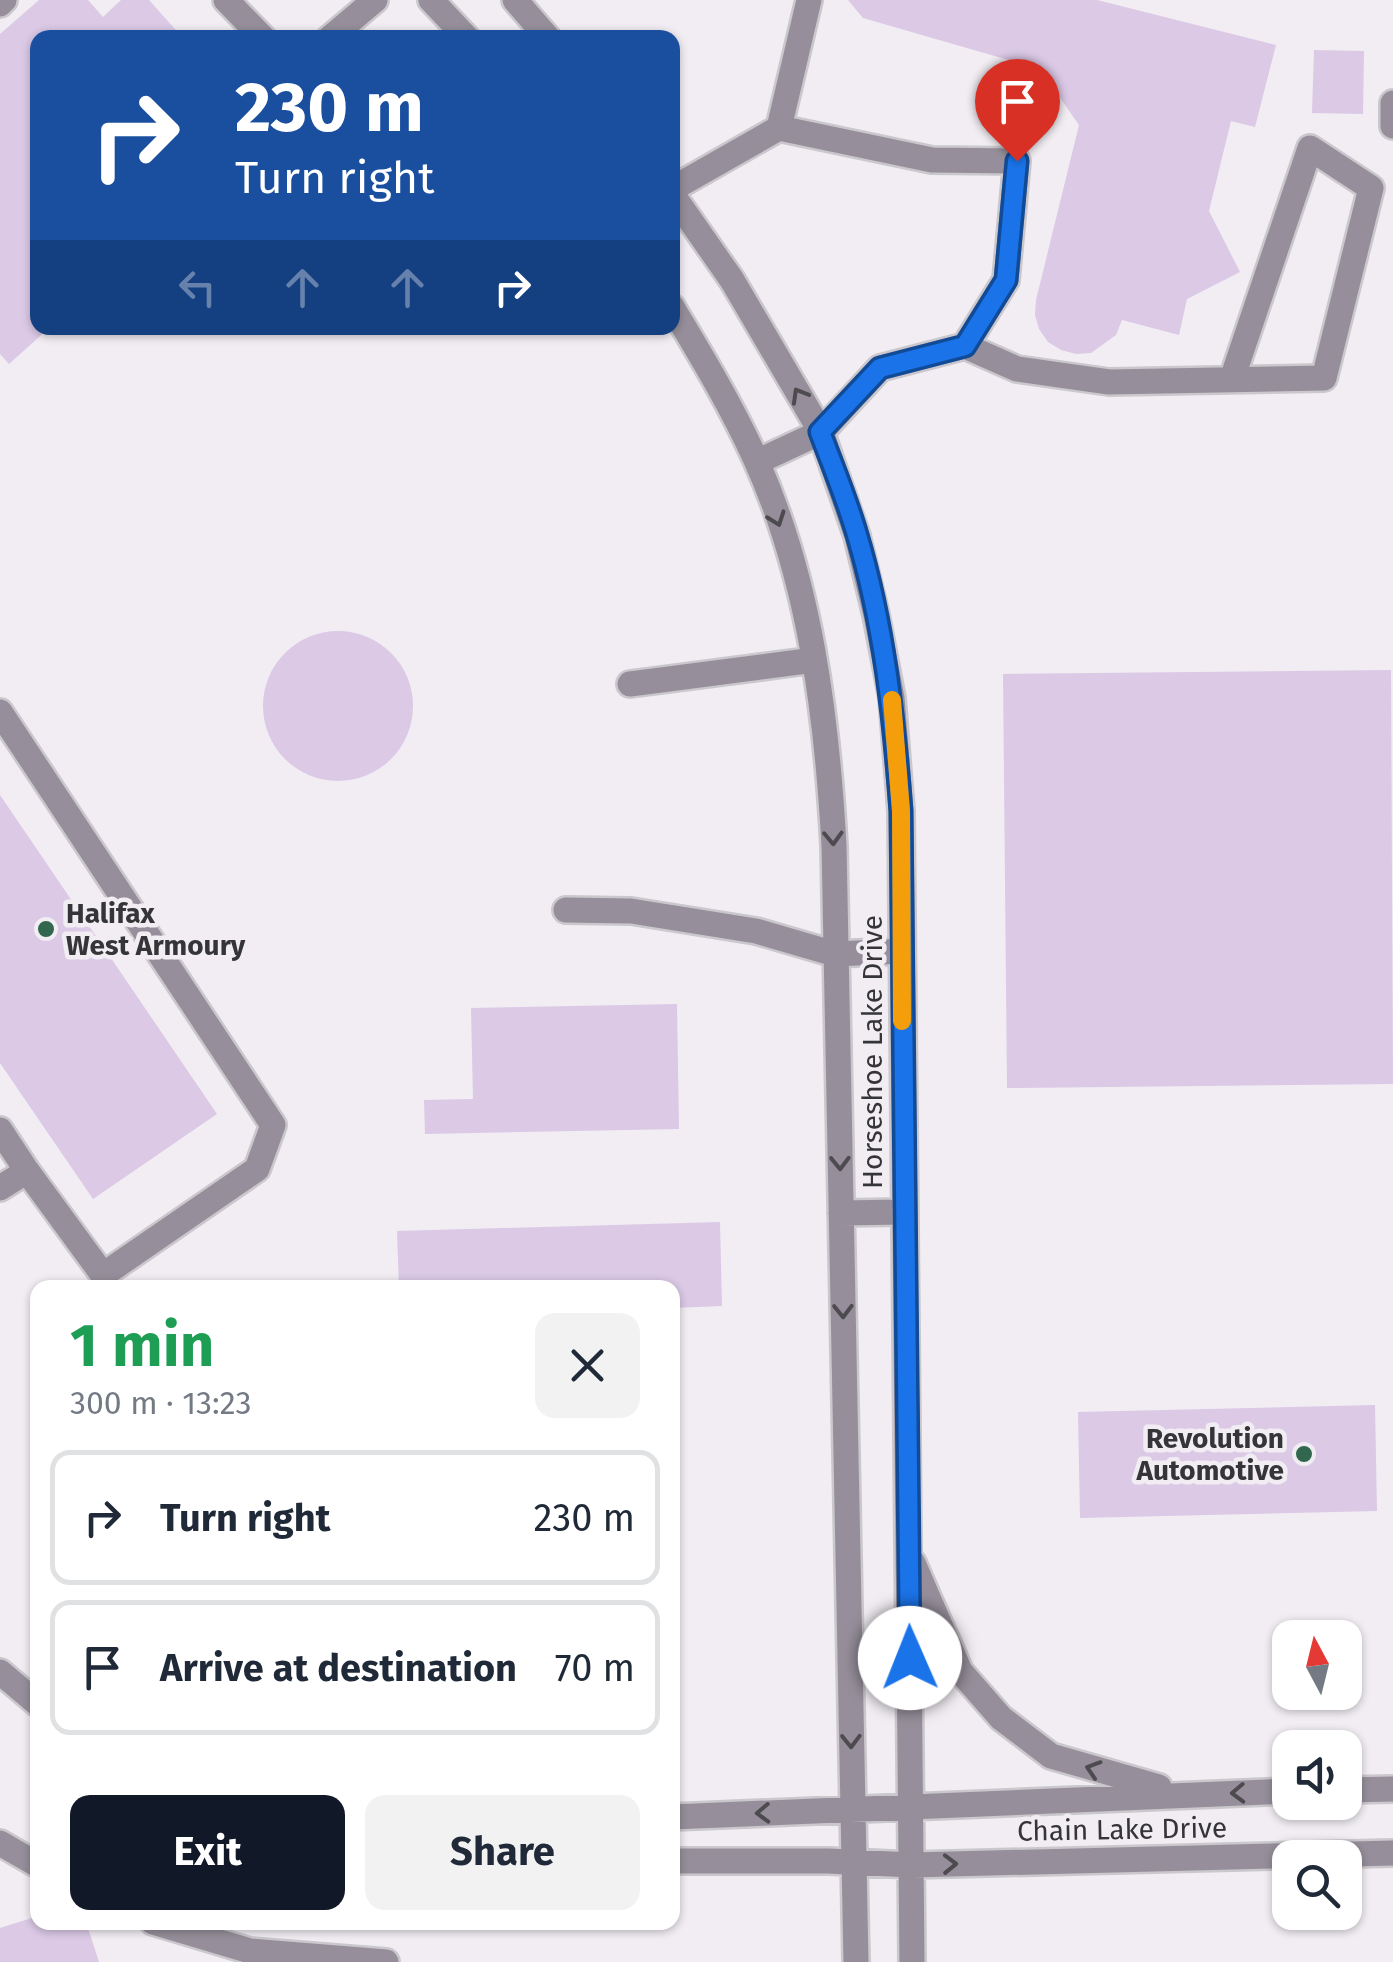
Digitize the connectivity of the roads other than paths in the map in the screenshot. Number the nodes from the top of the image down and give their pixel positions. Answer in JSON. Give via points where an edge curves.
{"nodes":[{"id":1,"x":226,"y":0,"type":"edge"},
{"id":2,"x":375,"y":0,"type":"edge"},
{"id":3,"x":431,"y":0,"type":"edge"},
{"id":4,"x":516,"y":0,"type":"edge"},
{"id":5,"x":809,"y":0,"type":"edge"},
{"id":6,"x":255,"y":30,"type":"edge"},
{"id":7,"x":339,"y":30,"type":"edge"},
{"id":8,"x":459,"y":30,"type":"edge"},
{"id":9,"x":541,"y":30,"type":"edge"},
{"id":10,"x":1393,"y":103,"type":"edge"},
{"id":11,"x":1393,"y":126,"type":"edge"},
{"id":12,"x":779,"y":128,"type":"junction"},
{"id":13,"x":680,"y":187,"type":"edge"},
{"id":14,"x":680,"y":204,"type":"edge"},
{"id":15,"x":680,"y":322,"type":"edge"},
{"id":16,"x":965,"y":346,"type":"junction"},
{"id":17,"x":1232,"y":380,"type":"junction"},
{"id":18,"x":820,"y":432,"type":"junction"},
{"id":19,"x":757,"y":462,"type":"junction"},
{"id":20,"x":814,"y":660,"type":"junction"},
{"id":21,"x":630,"y":684,"type":"dead end"},
{"id":22,"x":0,"y":712,"type":"edge"},
{"id":23,"x":566,"y":910,"type":"dead end"},
{"id":24,"x":902,"y":951,"type":"junction"},
{"id":25,"x":835,"y":954,"type":"junction"},
{"id":26,"x":0,"y":1130,"type":"edge"},
{"id":27,"x":27,"y":1171,"type":"junction"},
{"id":28,"x":0,"y":1188,"type":"edge"},
{"id":29,"x":903,"y":1212,"type":"junction"},
{"id":30,"x":841,"y":1213,"type":"junction"},
{"id":31,"x":908,"y":1549,"type":"junction"},
{"id":32,"x":0,"y":1672,"type":"edge"},
{"id":33,"x":30,"y":1693,"type":"edge"},
{"id":34,"x":1393,"y":1788,"type":"edge"},
{"id":35,"x":1362,"y":1789,"type":"edge"},
{"id":36,"x":1272,"y":1792,"type":"edge"},
{"id":37,"x":1187,"y":1794,"type":"junction"},
{"id":38,"x":912,"y":1804,"type":"junction"},
{"id":39,"x":853,"y":1808,"type":"junction"},
{"id":40,"x":680,"y":1816,"type":"edge"},
{"id":41,"x":0,"y":1843,"type":"edge"},
{"id":42,"x":1393,"y":1852,"type":"edge"},
{"id":43,"x":30,"y":1860,"type":"edge"},
{"id":44,"x":680,"y":1861,"type":"edge"},
{"id":45,"x":853,"y":1862,"type":"junction"},
{"id":46,"x":912,"y":1864,"type":"junction"},
{"id":47,"x":177,"y":1930,"type":"edge"},
{"id":48,"x":252,"y":1956,"type":"edge"},
{"id":49,"x":386,"y":1962,"type":"edge"},
{"id":50,"x":856,"y":1962,"type":"edge"},
{"id":51,"x":912,"y":1962,"type":"edge"}],
"edges":[{"from":1,"to":6,"type":"street"},
{"from":2,"to":7,"type":"street"},
{"from":3,"to":8,"type":"street"},
{"from":4,"to":9,"type":"street"},
{"from":5,"to":12,"type":"street"},
{"from":10,"to":11,"type":"street"},
{"from":12,"to":13,"type":"street"},
{"from":12,"to":16,"type":"street","via":[[932,160],[1017,161],[1006,280]]},
{"from":18,"to":14,"type":"street","name":"Horseshoe Lake Drive","one_way":true},
{"from":15,"to":19,"type":"street","name":"Horseshoe Lake Drive"},
{"from":16,"to":17,"type":"street","via":[[1017,369],[1109,382]]},
{"from":16,"to":18,"type":"street","via":[[880,368]]},
{"from":17,"to":17,"type":"street","via":[[1280,237],[1310,148],[1372,188],[1324,378]]},
{"from":18,"to":19,"type":"street"},
{"from":18,"to":24,"type":"street","name":"Horseshoe Lake Drive","via":[[858,536],[892,698]]},
{"from":19,"to":20,"type":"street","name":"Horseshoe Lake Drive","one_way":true},
{"from":20,"to":21,"type":"street"},
{"from":20,"to":25,"type":"street","name":"Horseshoe Lake Drive","one_way":true,"via":[[830,784]]},
{"from":22,"to":27,"type":"street","via":[[272,1125],[257,1169],[103,1275]]},
{"from":23,"to":25,"type":"street","via":[[630,911],[756,931]]},
{"from":24,"to":25,"type":"street"},
{"from":24,"to":29,"type":"street","name":"Horseshoe Lake Drive"},
{"from":25,"to":30,"type":"street","name":"Horseshoe Lake Drive","one_way":true},
{"from":26,"to":27,"type":"street"},
{"from":27,"to":28,"type":"street"},
{"from":29,"to":30,"type":"street"},
{"from":29,"to":31,"type":"street","name":"Horseshoe Lake Drive"},
{"from":30,"to":39,"type":"street","name":"Horseshoe Lake Drive","one_way":true},
{"from":37,"to":31,"type":"street","one_way":true,"via":[[1050,1756],[1001,1718],[960,1671]]},
{"from":31,"to":38,"type":"street","name":"Horseshoe Lake Drive"},
{"from":32,"to":33,"type":"street"},
{"from":34,"to":35,"type":"street"},
{"from":36,"to":37,"type":"street","name":"Chain Lake Drive","one_way":true},
{"from":37,"to":38,"type":"street","name":"Chain Lake Drive"},
{"from":38,"to":39,"type":"street","name":"Chain Lake Drive"},
{"from":38,"to":46,"type":"street","name":"Horseshoe Lake Drive"},
{"from":39,"to":40,"type":"street","name":"Chain Lake Drive","one_way":true},
{"from":39,"to":45,"type":"street","name":"Horseshoe Lake Drive"},
{"from":41,"to":43,"type":"street"},
{"from":46,"to":42,"type":"street","name":"Chain Lake Drive","one_way":true},
{"from":44,"to":45,"type":"street","name":"Chain Lake Drive"},
{"from":45,"to":46,"type":"street","name":"Chain Lake Drive"},
{"from":45,"to":50,"type":"street","name":"Horseshoe Lake Drive"},
{"from":46,"to":51,"type":"street","name":"Horseshoe Lake Drive"},
{"from":47,"to":48,"type":"street"},
{"from":48,"to":49,"type":"street"}]}
